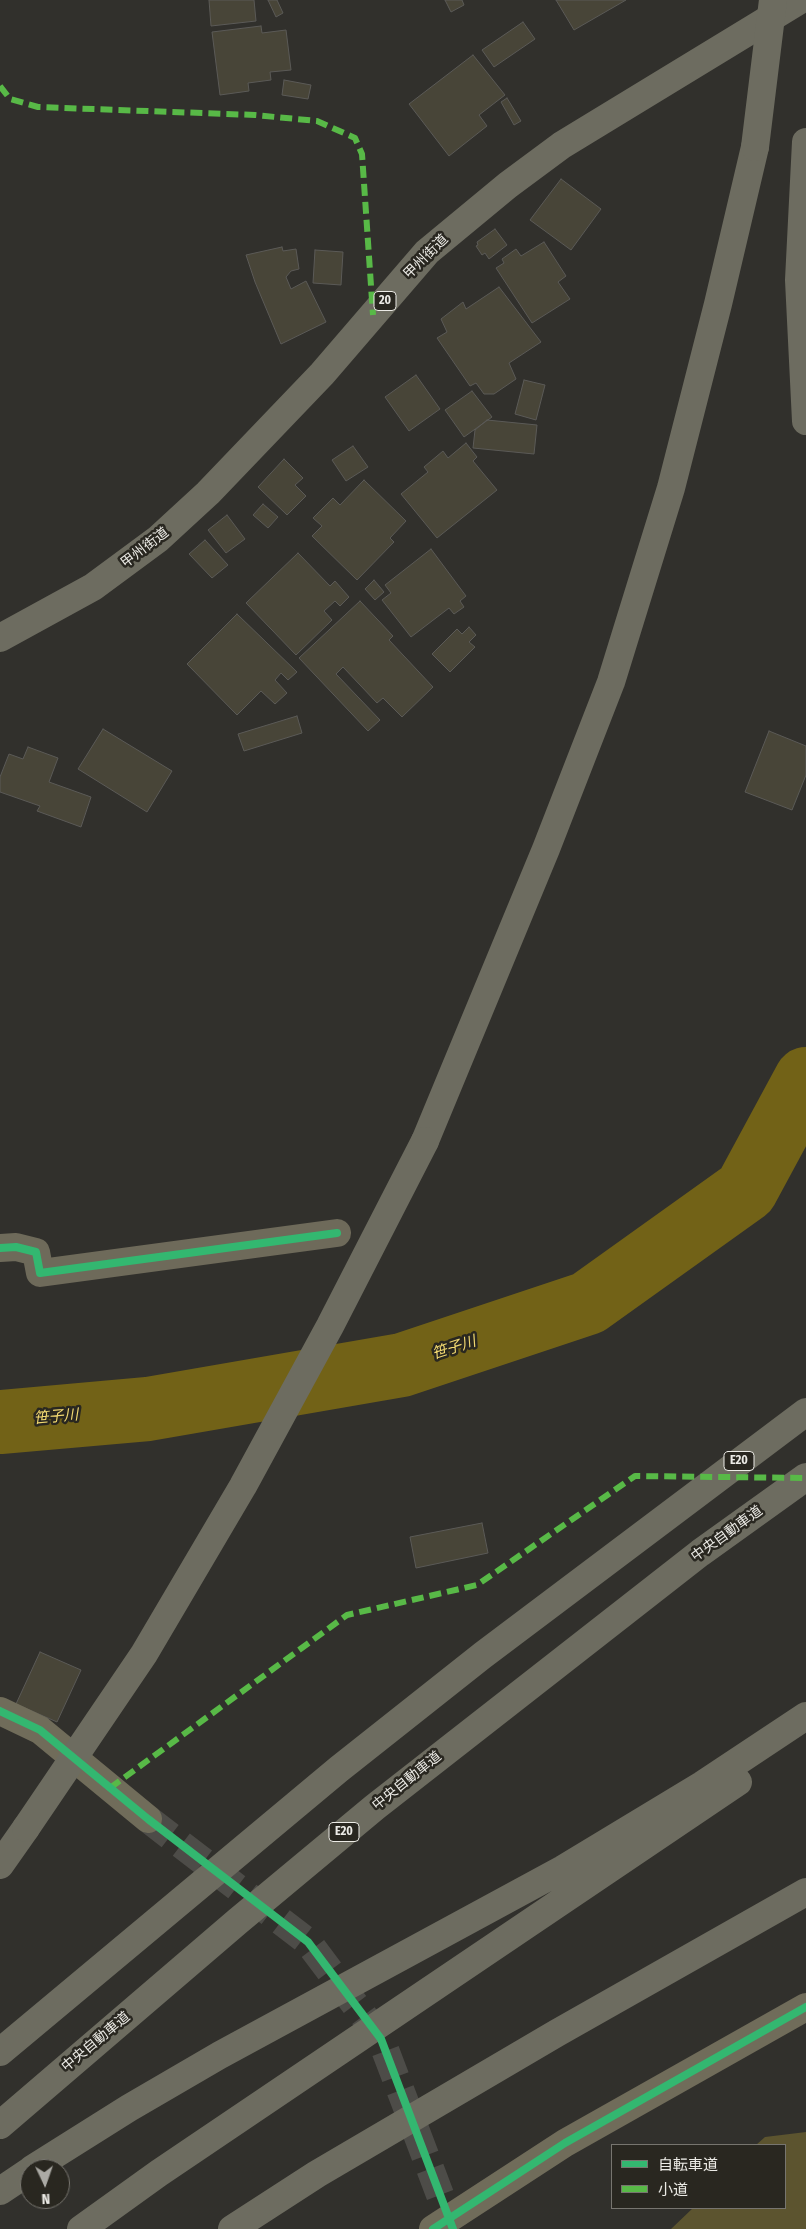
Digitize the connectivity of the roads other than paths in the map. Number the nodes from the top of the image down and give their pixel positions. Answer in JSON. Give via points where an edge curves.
{"nodes":[{"id":1,"x":773,"y":0,"type":"edge"},
{"id":2,"x":800,"y":0,"type":"edge"},
{"id":3,"x":806,"y":142,"type":"edge"},
{"id":4,"x":806,"y":421,"type":"edge"},
{"id":5,"x":0,"y":638,"type":"edge"},
{"id":6,"x":337,"y":1232,"type":"dead end"},
{"id":7,"x":0,"y":1248,"type":"edge"},
{"id":8,"x":806,"y":1412,"type":"edge"},
{"id":9,"x":806,"y":1477,"type":"edge"},
{"id":10,"x":0,"y":1711,"type":"edge"},
{"id":11,"x":806,"y":1716,"type":"edge"},
{"id":12,"x":806,"y":1733,"type":"edge"},
{"id":13,"x":148,"y":1819,"type":"tunnel mouth"},
{"id":14,"x":0,"y":1865,"type":"edge"},
{"id":15,"x":806,"y":1892,"type":"edge"},
{"id":16,"x":806,"y":2007,"type":"edge"},
{"id":17,"x":0,"y":2052,"type":"edge"},
{"id":18,"x":0,"y":2125,"type":"edge"},
{"id":19,"x":48,"y":2159,"type":"edge"},
{"id":20,"x":20,"y":2177,"type":"edge"},
{"id":21,"x":0,"y":2191,"type":"edge"},
{"id":22,"x":81,"y":2229,"type":"edge"},
{"id":23,"x":232,"y":2229,"type":"edge"},
{"id":24,"x":433,"y":2229,"type":"edge"}],
"edges":[{"from":1,"to":14,"type":"highway","bridge":true,"via":[[754,147],[671,488],[611,682],[425,1141],[330,1326],[238,1494],[144,1654]]},
{"from":2,"to":5,"type":"highway","name":"甲州街道","number":"20","via":[[562,145],[508,185],[427,252],[322,374],[208,493],[158,539],[94,587]]},
{"from":3,"to":4,"type":"highway","via":[[800,280]]},
{"from":6,"to":7,"type":"street","via":[[40,1273],[36,1252],[16,1247]]},
{"from":8,"to":17,"type":"highway","number":"E20","via":[[483,1655],[339,1768]]},
{"from":9,"to":18,"type":"highway","name":"中央自動車道","number":"E20","via":[[700,1553],[375,1807]]},
{"from":10,"to":13,"type":"street","via":[[40,1730]]},
{"from":11,"to":19,"type":"highway","via":[[702,1785],[563,1868],[228,2051]]},
{"from":12,"to":22,"type":"highway","via":[[717,1798],[159,2173]]},
{"from":15,"to":23,"type":"highway","via":[[540,2043],[317,2174]]},
{"from":16,"to":24,"type":"street","via":[[565,2143]]},
{"from":20,"to":21,"type":"highway"}]}
